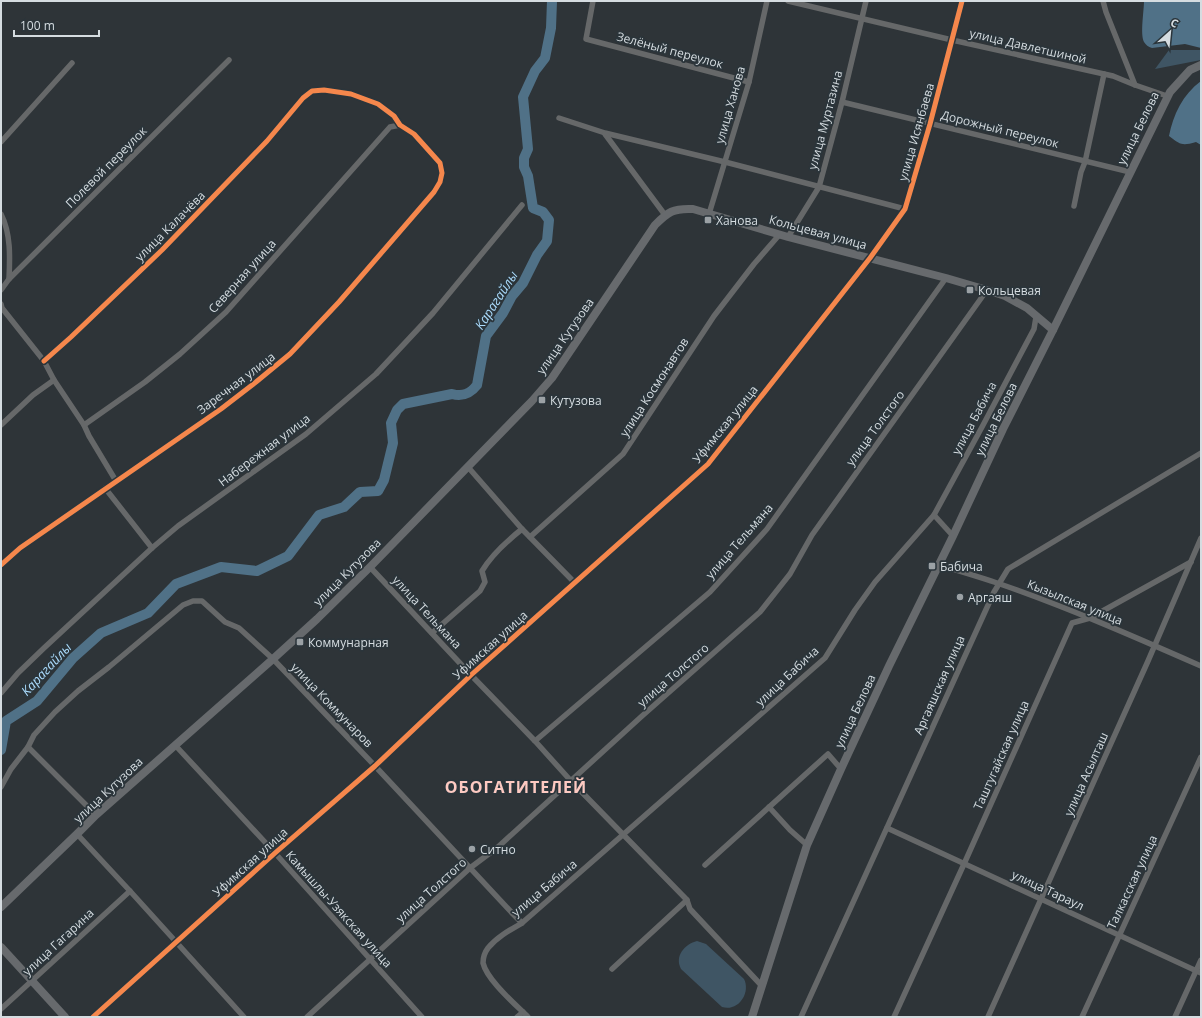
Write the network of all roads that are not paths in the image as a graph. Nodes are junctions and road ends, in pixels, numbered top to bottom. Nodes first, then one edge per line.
1 (593, 1) edge
2 (767, 1) edge
3 (788, 1) edge
4 (866, 1) edge
5 (962, 1) edge
6 (1103, 1) edge
7 (862, 18) junction
8 (952, 40) junction
9 (229, 60) dead end
10 (72, 63) dead end
11 (1201, 65) edge
12 (1104, 74) junction
13 (749, 82) junction
14 (1135, 85) junction
15 (1167, 96) junction
16 (842, 102) junction
17 (559, 118) dead end
18 (930, 124) junction
19 (400, 126) junction
20 (605, 133) junction
21 (1, 142) edge
22 (725, 162) junction
23 (1085, 162) junction
24 (1130, 172) junction
25 (819, 187) junction
26 (522, 205) dead end
27 (1074, 206) dead end
28 (905, 209) junction
29 (1, 214) edge
30 (710, 214) junction
31 (665, 215) junction
32 (784, 235) junction
33 (870, 258) junction
34 (946, 278) junction
35 (9, 279) junction
36 (1, 290) edge
37 (987, 290) junction
38 (1, 304) edge
39 (1036, 317) junction
40 (1054, 330) junction
41 (44, 361) junction
42 (54, 380) junction
43 (1, 425) edge
44 (84, 425) junction
45 (1201, 453) edge
46 (468, 467) junction
47 (116, 481) junction
48 (105, 488) junction
49 (934, 515) junction
50 (522, 529) junction
51 (953, 536) junction
52 (530, 537) junction
53 (1201, 538) edge
54 (152, 548) junction
55 (1191, 562) junction
56 (1, 565) edge
57 (939, 565) junction
58 (370, 567) junction
59 (574, 582) junction
60 (999, 583) junction
61 (1090, 618) junction
62 (432, 633) junction
63 (1155, 646) junction
64 (273, 659) junction
65 (1201, 666) edge
66 (471, 675) junction
67 (1, 693) edge
68 (535, 741) junction
69 (175, 745) junction
70 (28, 747) junction
71 (1201, 757) edge
72 (375, 766) junction
73 (841, 769) junction
74 (571, 780) junction
75 (1, 787) edge
76 (769, 807) junction
77 (96, 815) junction
78 (887, 828) junction
79 (78, 834) junction
80 (624, 834) junction
81 (807, 845) junction
82 (275, 853) junction
83 (964, 864) junction
84 (705, 865) dead end
85 (470, 868) junction
86 (130, 891) junction
87 (1041, 899) junction
88 (687, 900) junction
89 (1, 907) edge
90 (522, 923) junction
91 (1120, 935) junction
92 (176, 942) junction
93 (1, 947) edge
94 (371, 959) junction
95 (1201, 960) edge
96 (612, 969) dead end
97 (1199, 971) edge
98 (32, 981) junction
99 (761, 985) junction
100 (1, 1009) edge
101 (523, 1012) junction
102 (64, 1017) edge
103 (93, 1017) edge
104 (244, 1017) edge
105 (307, 1017) edge
106 (422, 1017) edge
107 (517, 1017) edge
108 (528, 1017) edge
109 (752, 1017) edge
110 (801, 1017) edge
111 (894, 1017) edge
112 (988, 1017) edge
113 (1082, 1017) edge
114 (1175, 1017) edge

1 - 13 street, Зелёный переулок
2 - 13 street, улица Ханова
3 - 7 street, улица Давлетшиной
4 - 7 street, улица Муртазина
5 - 8 street, улица Исянбаева
6 - 14 street
7 - 8 street, улица Давлетшиной
7 - 16 street, улица Муртазина
8 - 12 street, улица Давлетшиной
8 - 18 street, улица Исянбаева
9 - 35 street, Полевой переулок
10 - 21 street
11 - 15 main road, улица Белова
12 - 14 street, улица Давлетшиной
12 - 23 street
13 - 22 street, улица Ханова
14 - 15 street, улица Давлетшиной
15 - 24 main road, улица Белова
16 - 18 street, Дорожный переулок
16 - 25 street, улица Муртазина
17 - 20 street
18 - 23 street, Дорожный переулок
18 - 28 street, улица Исянбаева
19 - 41 street, улица Калачёва
19 - 44 street, Северная улица
19 - 47 street, Заречная улица
20 - 22 street
20 - 31 street
22 - 25 street
22 - 30 street, улица Ханова
23 - 24 street, Дорожный переулок
23 - 27 street
24 - 40 main road, улица Белова
25 - 28 street
25 - 32 street, улица Муртазина
26 - 54 street, Набережная улица
28 - 33 street, улица Исянбаева
29 - 35 street
30 - 31 main road, Кольцевая улица
30 - 32 main road, Кольцевая улица
31 - 46 main road, улица Кутузова
32 - 33 main road, Кольцевая улица
32 - 52 street, улица Космонавтов
33 - 34 main road, Кольцевая улица
33 - 59 street, Уфимская улица
34 - 37 main road, Кольцевая улица
34 - 68 street, улица Тельмана
35 - 36 street, Полевой переулок
37 - 39 main road, Кольцевая улица
37 - 74 street, улица Толстого
38 - 41 street
39 - 40 main road, Кольцевая улица
39 - 49 street, улица Бабича
40 - 51 main road, улица Белова
41 - 42 street
42 - 43 street
42 - 44 street
44 - 47 street
45 - 60 street, Аргаяшская улица
46 - 50 street
46 - 58 main road, улица Кутузова
47 - 48 street, Заречная улица
48 - 54 street
48 - 56 street, Заречная улица
49 - 51 street
49 - 80 street, улица Бабича
50 - 52 street
50 - 62 street
51 - 57 main road, улица Белова
52 - 59 street
53 - 55 street, улица Асылташ
54 - 67 street, Набережная улица
55 - 61 street, Таштугайская улица
55 - 63 street, улица Асылташ
57 - 60 street, Кызылская улица
57 - 73 main road, улица Белова
58 - 62 street, улица Тельмана
58 - 64 main road, улица Кутузова
59 - 66 street, Уфимская улица
60 - 61 street, Кызылская улица
60 - 78 street, Аргаяшская улица
61 - 63 street, Кызылская улица
61 - 83 street, Таштугайская улица
62 - 66 street, улица Тельмана
63 - 65 street, Кызылская улица
63 - 87 street, улица Асылташ
64 - 69 main road, улица Кутузова
64 - 70 street, улица Коммунаров
64 - 72 street, улица Коммунаров
66 - 68 street, улица Тельмана
66 - 72 street, Уфимская улица
68 - 74 street, улица Тельмана
69 - 77 main road, улица Кутузова
69 - 82 street, Камышлы-Узякская улица
70 - 75 street
70 - 77 street
71 - 91 street, Талкасская улица
72 - 82 street, Уфимская улица
72 - 85 street, улица Коммунаров
73 - 76 street, улица Белова
73 - 81 main road, улица Белова
74 - 80 street, улица Тельмана
74 - 85 street, улица Толстого
76 - 81 street
76 - 84 street, улица Белова
77 - 79 main road, улица Кутузова
78 - 83 street, улица Тараул
78 - 110 street, Аргаяшская улица
79 - 86 street
79 - 89 main road, улица Кутузова
80 - 88 street
80 - 90 street, улица Бабича
81 - 99 main road, улица Белова
82 - 92 street, Уфимская улица
82 - 94 street, Камышлы-Узякская улица
83 - 87 street, улица Тараул
83 - 111 street, Таштугайская улица
85 - 90 street, улица Коммунаров
85 - 94 street, улица Толстого
86 - 92 street
86 - 98 street, улица Гагарина
87 - 91 street, улица Тараул
87 - 112 street, улица Асылташ
88 - 96 street
88 - 99 street
90 - 101 street, улица Бабича
91 - 97 street, улица Тараул
91 - 113 street, Талкасская улица
92 - 103 street, Уфимская улица
92 - 104 street
93 - 98 main road
94 - 105 street, улица Толстого
94 - 106 street, Камышлы-Узякская улица
95 - 97 street
97 - 114 street
98 - 100 street, улица Гагарина
98 - 102 main road
99 - 109 main road, улица Белова
101 - 107 street
101 - 108 street

